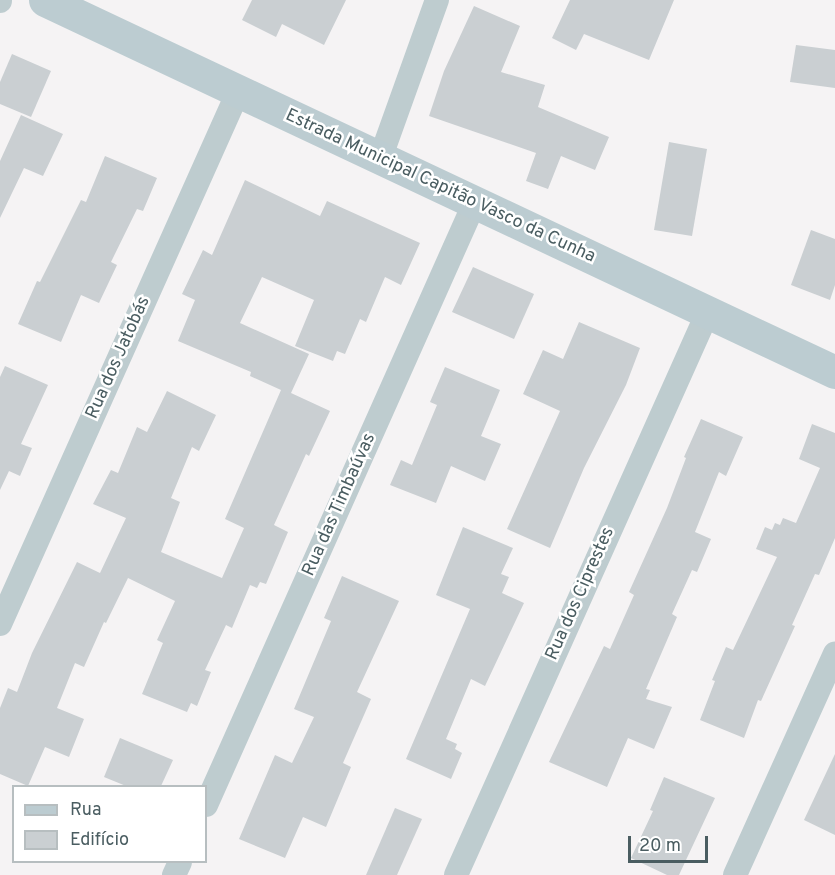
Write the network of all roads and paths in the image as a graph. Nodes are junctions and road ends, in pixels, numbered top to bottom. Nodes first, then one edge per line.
1 (45, 0) edge
2 (437, 0) edge
3 (238, 92) junction
4 (380, 159) junction
5 (474, 204) junction
6 (707, 314) junction
7 (835, 372) edge
8 (0, 624) edge
9 (835, 654) edge
10 (207, 803) edge
11 (456, 875) edge
12 (735, 875) edge

1 - 3 main road, Estrada Municipal Capitão Vasco da Cunha
2 - 4 street
3 - 4 main road, Estrada Municipal Capitão Vasco da Cunha
3 - 8 street, Rua dos Jatobás
4 - 5 main road, Estrada Municipal Capitão Vasco da Cunha
5 - 6 main road, Estrada Municipal Capitão Vasco da Cunha
5 - 10 street, Rua das Timbaúvas
6 - 7 main road, Estrada Municipal Capitão Vasco da Cunha
6 - 11 street, Rua dos Ciprestes
9 - 12 street

